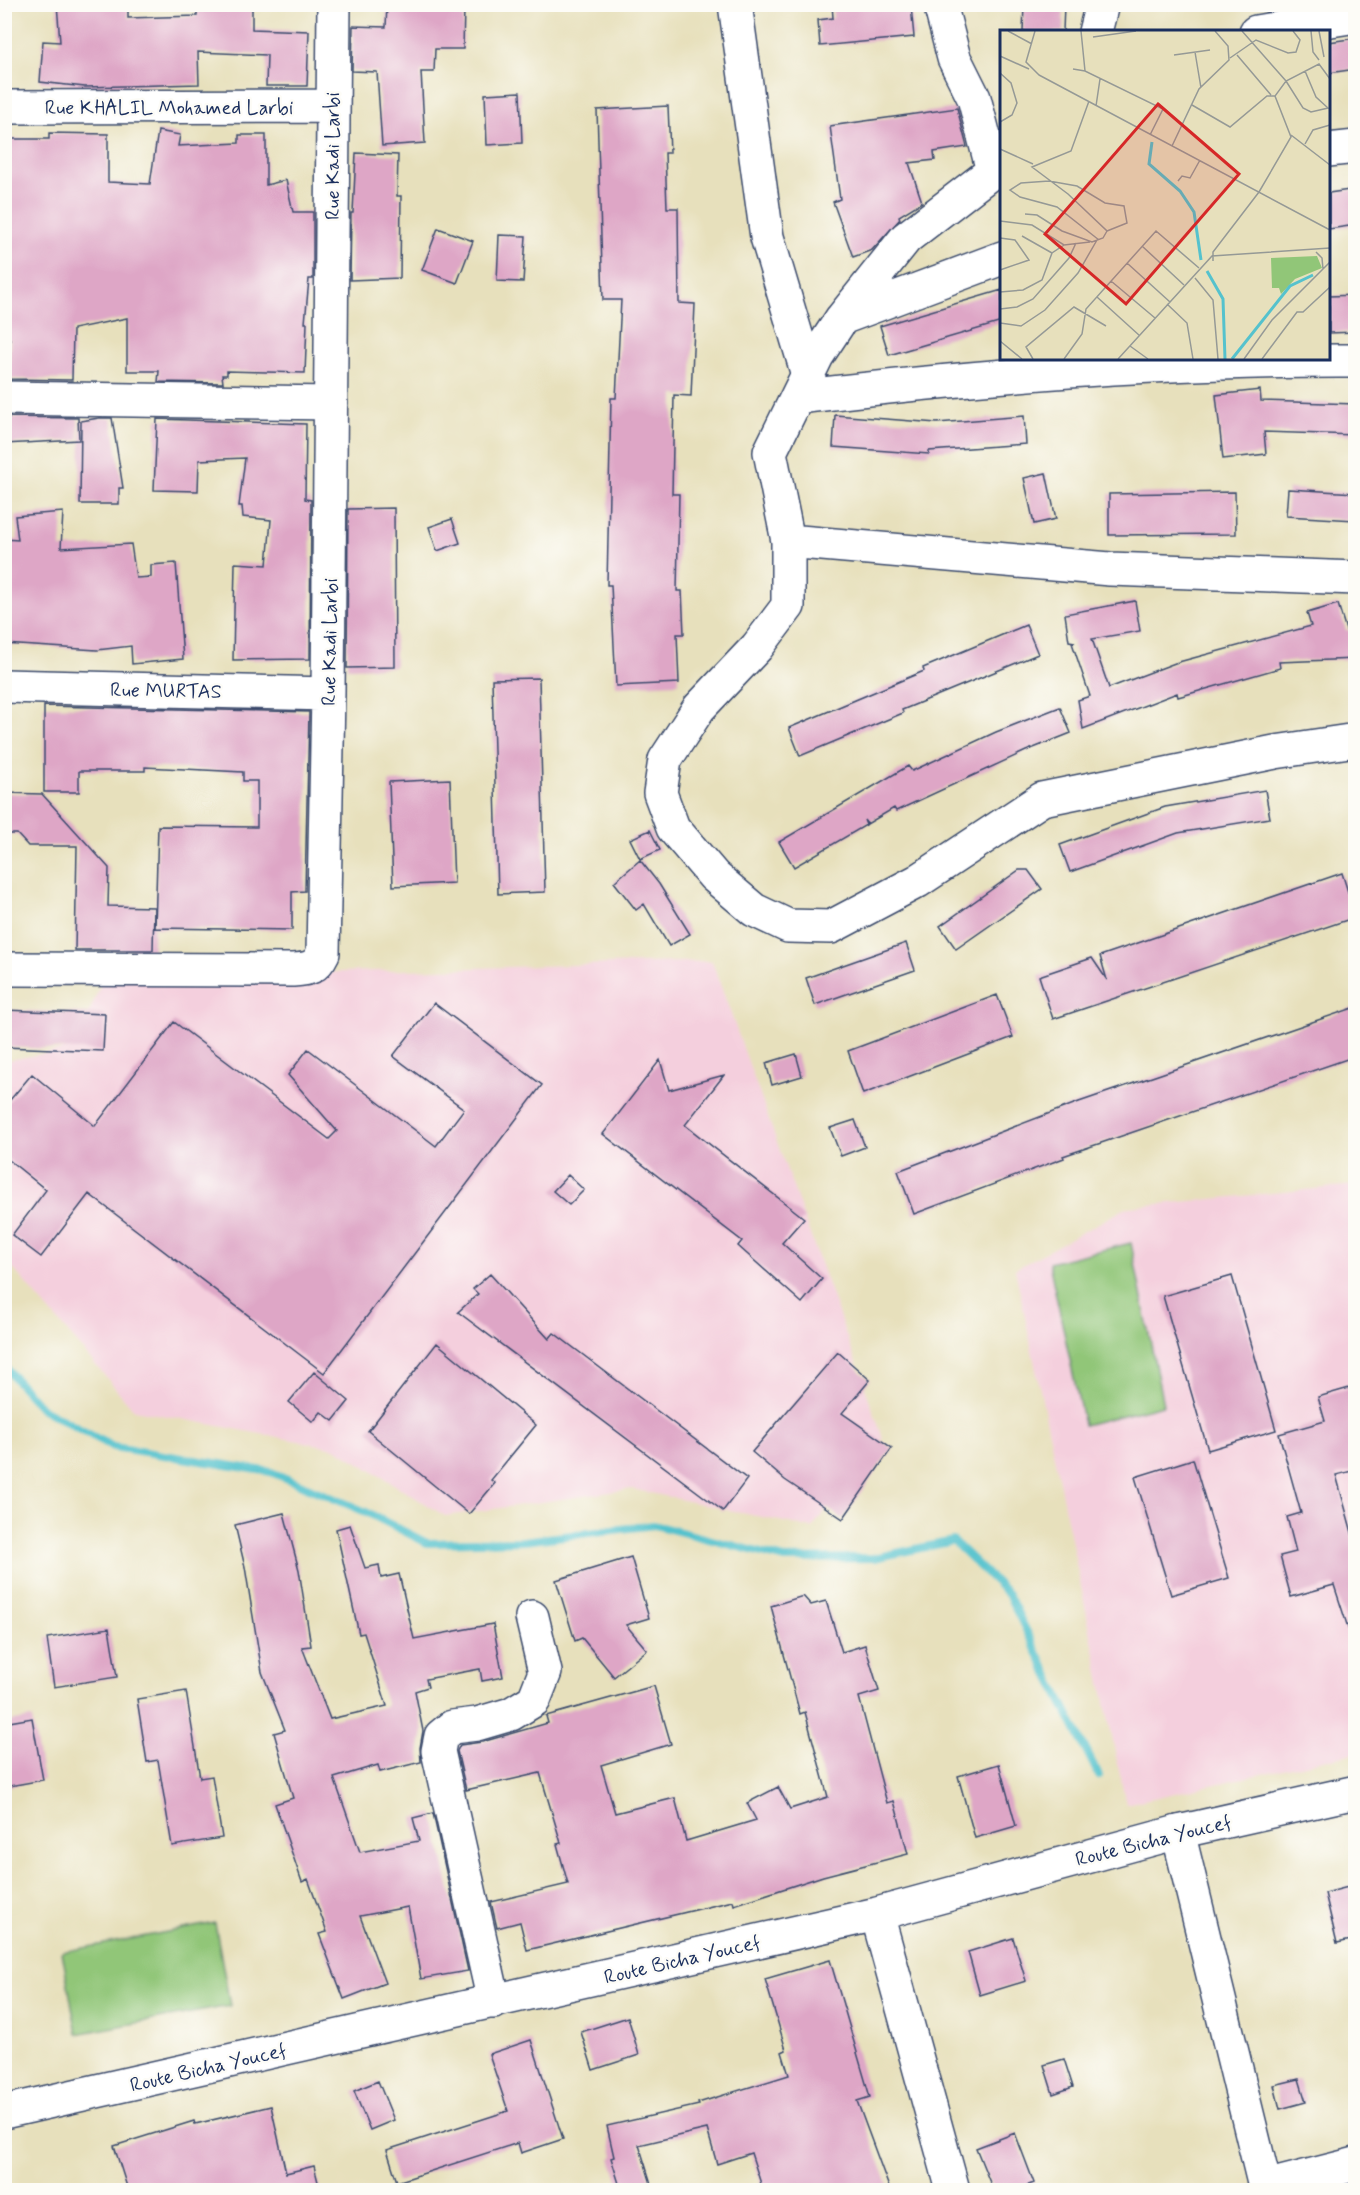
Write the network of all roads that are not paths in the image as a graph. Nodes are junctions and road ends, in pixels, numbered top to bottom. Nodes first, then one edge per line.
1 (334, 4) edge
2 (735, 4) edge
3 (940, 4) edge
4 (1102, 4) edge
5 (1356, 16) edge
6 (1096, 30) edge
7 (1268, 30) edge
8 (333, 106) junction
9 (4, 108) edge
10 (1356, 147) edge
11 (1330, 150) edge
12 (997, 168) edge
13 (1000, 259) edge
14 (842, 318) junction
15 (1356, 361) edge
16 (802, 386) junction
17 (4, 398) edge
18 (331, 403) junction
19 (788, 542) junction
20 (1356, 578) edge
21 (4, 686) edge
22 (328, 694) junction
23 (1356, 740) edge
24 (4, 969) edge
25 (532, 1617) dead end
26 (1356, 1792) edge
27 (1178, 1832) junction
28 (877, 1914) junction
29 (494, 2002) junction
30 (4, 2112) edge
31 (1356, 2164) edge
32 (953, 2190) edge

1 - 8 street, Rue Kadi Larbi
2 - 16 street
3 - 12 street
4 - 6 street
5 - 7 street
8 - 9 street, Rue KHALIL Mohamed Larbi
8 - 18 street, Rue Kadi Larbi
10 - 11 street
12 - 14 street
13 - 14 street
14 - 16 street
15 - 16 street
16 - 19 street
17 - 18 street
18 - 22 street, Rue Kadi Larbi
19 - 20 street
19 - 23 street
21 - 22 street, Rue MURTAS
22 - 24 street, Rue Kadi Larbi
25 - 29 street
26 - 27 street, Route Bicha Youcef
27 - 28 street, Route Bicha Youcef
27 - 31 street
28 - 29 street, Route Bicha Youcef
28 - 32 street
29 - 30 street, Route Bicha Youcef

